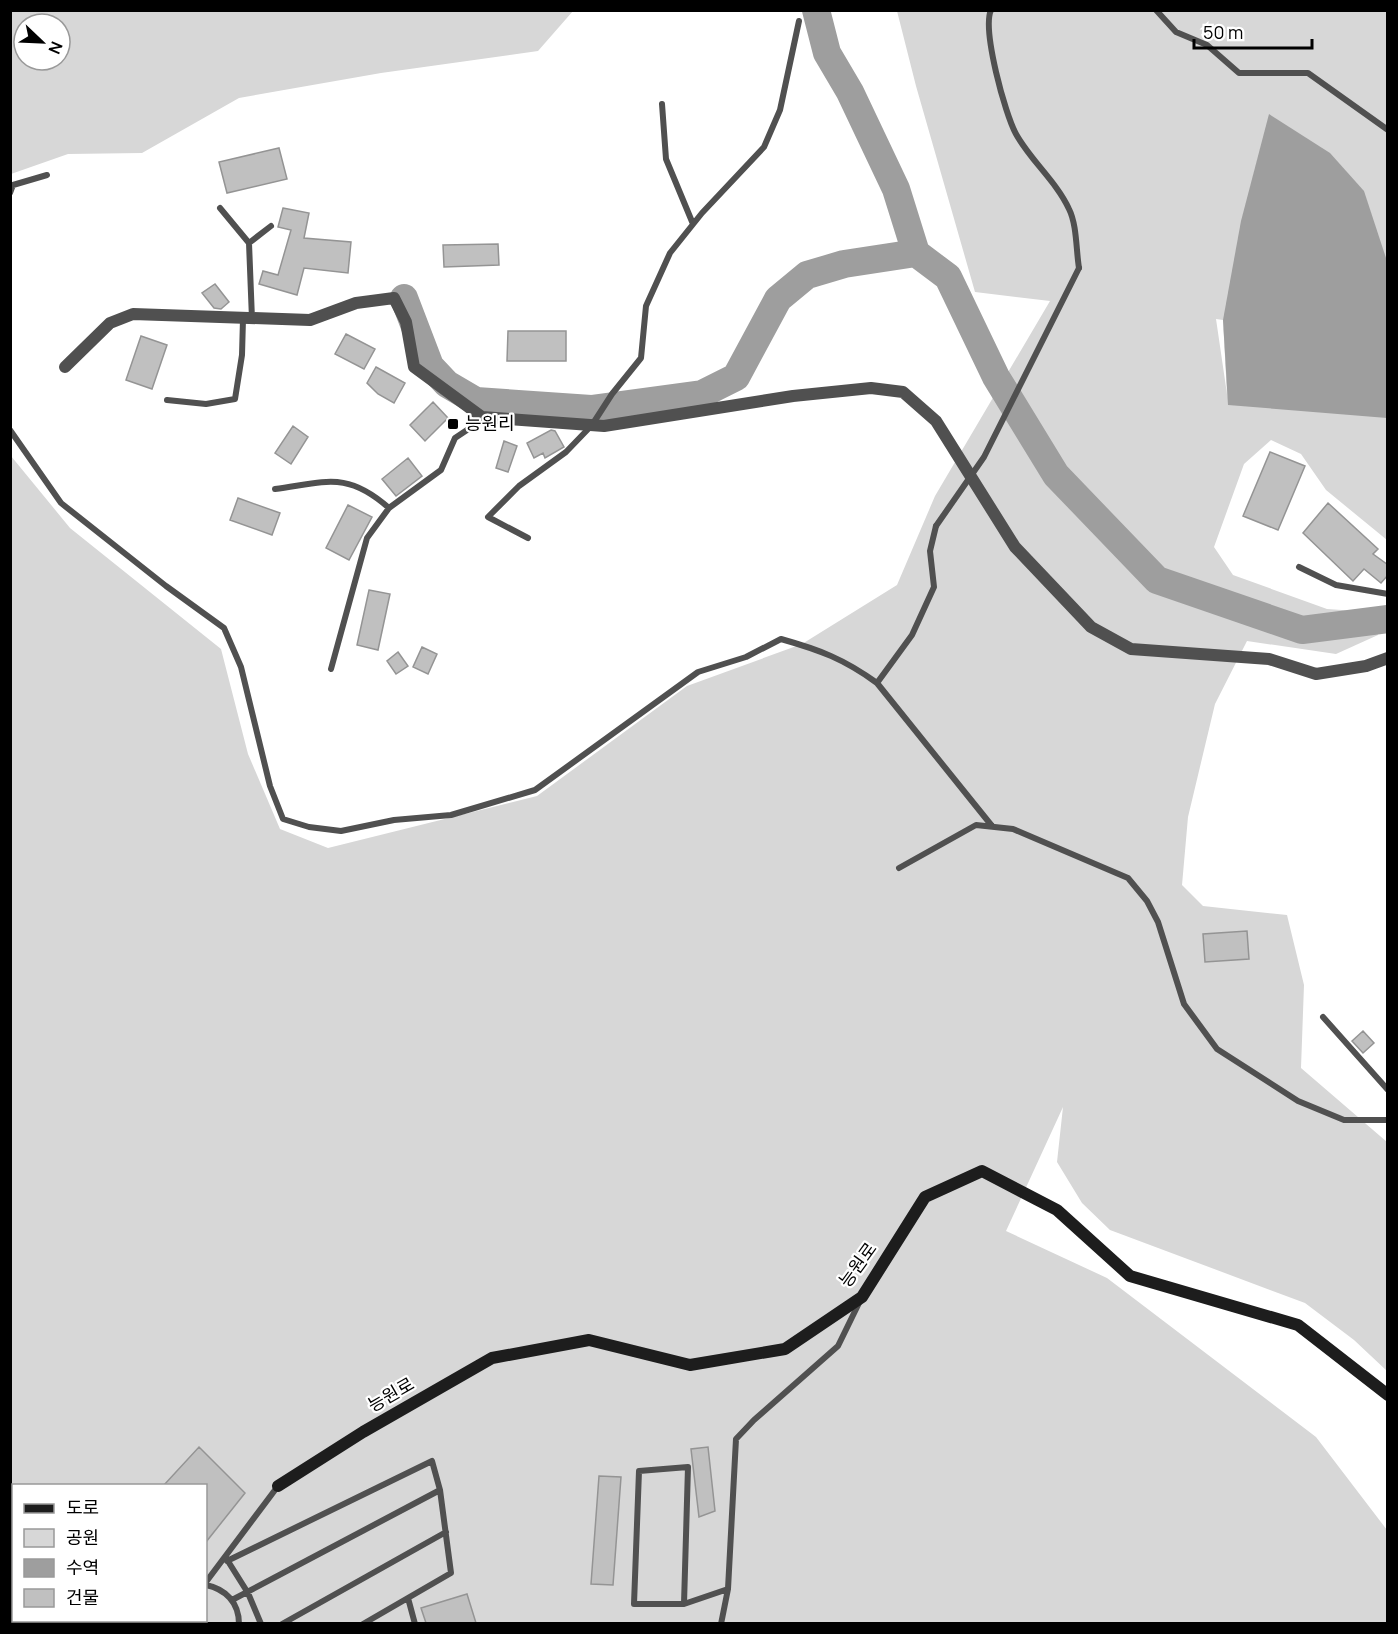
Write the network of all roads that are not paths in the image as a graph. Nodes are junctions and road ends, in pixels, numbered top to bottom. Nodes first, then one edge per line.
1 (991, 10) edge
2 (1156, 10) edge
3 (799, 21) dead end
4 (663, 104) dead end
5 (1388, 130) edge
6 (47, 175) dead end
7 (10, 193) edge
8 (220, 208) dead end
9 (693, 224) junction
10 (271, 226) dead end
11 (249, 243) junction
12 (247, 319) junction
13 (65, 367) dead end
14 (167, 400) dead end
15 (485, 418) junction
16 (592, 425) junction
17 (10, 430) edge
18 (275, 489) dead end
19 (389, 508) junction
20 (528, 538) dead end
21 (1299, 567) dead end
22 (1388, 594) edge
23 (1388, 658) edge
24 (331, 669) dead end
25 (877, 683) junction
26 (992, 827) junction
27 (899, 868) dead end
28 (1323, 1017) dead end
29 (1388, 1090) edge
30 (1388, 1120) edge
31 (862, 1297) junction
32 (1388, 1395) edge
33 (278, 1486) joint
34 (440, 1490) junction
35 (446, 1532) junction
36 (226, 1559) junction
37 (207, 1583) edge
38 (207, 1584) edge
39 (728, 1589) junction
40 (248, 1593) junction
41 (408, 1598) junction
42 (232, 1600) junction
43 (684, 1604) junction
44 (239, 1623) edge
45 (261, 1623) edge
46 (282, 1623) edge
47 (363, 1623) edge
48 (415, 1623) edge
49 (721, 1623) edge

1 - 25 lane, bridge
2 - 5 lane
3 - 9 lane
4 - 9 lane
6 - 7 lane
8 - 11 lane
9 - 16 lane
10 - 11 lane
11 - 12 lane
12 - 13 street
12 - 14 lane
12 - 15 street
15 - 16 street
15 - 19 lane
16 - 20 lane
16 - 23 street
17 - 25 lane
18 - 19 lane
19 - 24 lane
21 - 22 lane
25 - 26 lane
26 - 27 lane
26 - 30 lane
28 - 29 lane
31 - 32 street, 능원로
31 - 33 street, 능원로
31 - 39 lane
33 - 36 lane
34 - 35 lane
34 - 36 lane
34 - 40 lane
35 - 41 lane
35 - 46 lane
36 - 37 lane
36 - 40 lane
38 - 42 lane
39 - 43 lane
39 - 49 lane
40 - 42 lane
40 - 45 lane
41 - 47 lane
41 - 48 lane
42 - 44 lane
43 - 43 lane

